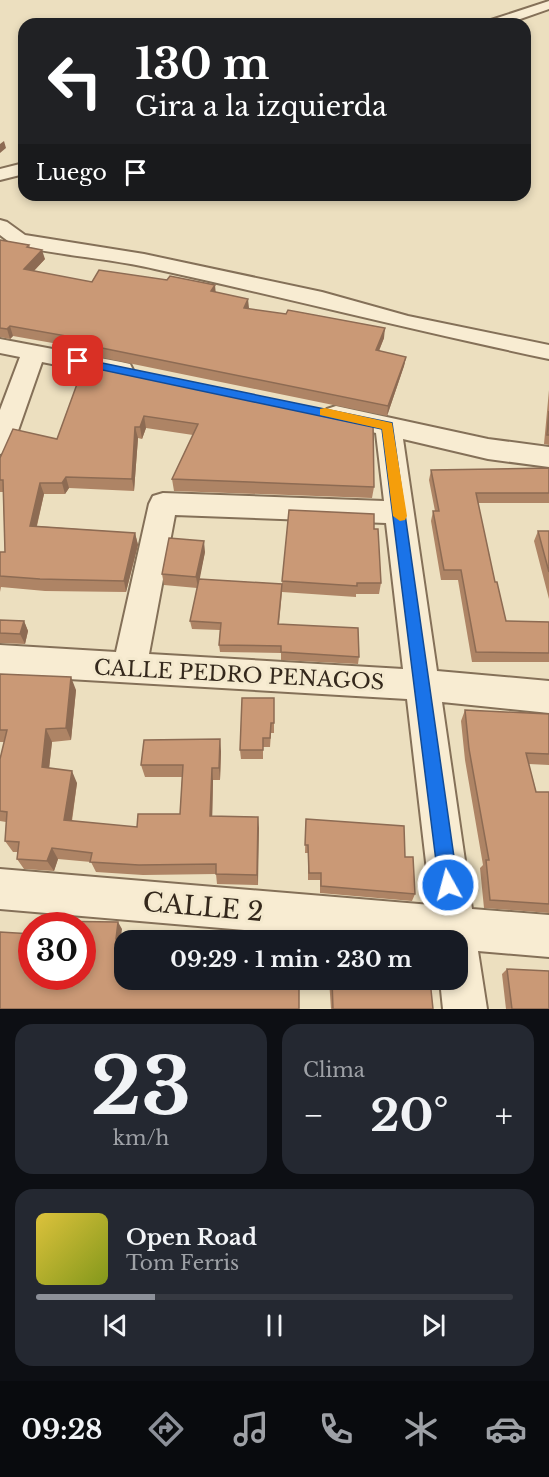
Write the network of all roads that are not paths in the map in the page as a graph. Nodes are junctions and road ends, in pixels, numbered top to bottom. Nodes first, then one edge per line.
1 (549, 5) edge
2 (526, 14) junction
3 (549, 16) edge
4 (513, 18) edge
5 (18, 170) edge
6 (0, 175) edge
7 (0, 226) edge
8 (0, 346) edge
9 (34, 352) junction
10 (549, 352) edge
11 (148, 376) edge
12 (308, 409) edge
13 (388, 426) junction
14 (0, 445) edge
15 (549, 457) edge
16 (400, 513) junction
17 (0, 660) edge
18 (129, 669) junction
19 (422, 685) junction
20 (549, 697) edge
21 (0, 889) edge
22 (360, 930) edge
23 (455, 930) edge
24 (549, 936) edge
25 (468, 940) edge
26 (462, 990) edge
27 (465, 1009) edge

1 - 2 street
2 - 3 street
2 - 4 street
5 - 6 street
7 - 10 street
8 - 9 street
9 - 11 street
9 - 14 street
12 - 13 street
13 - 15 street
13 - 16 street
16 - 18 street
16 - 19 street
17 - 18 street, CALLE PEDRO PENAGOS
18 - 19 street, CALLE PEDRO PENAGOS
19 - 20 street, CALLE PEDRO PENAGOS
19 - 23 street
21 - 22 street, CALLE 2
24 - 25 street, CALLE 2
26 - 27 street

